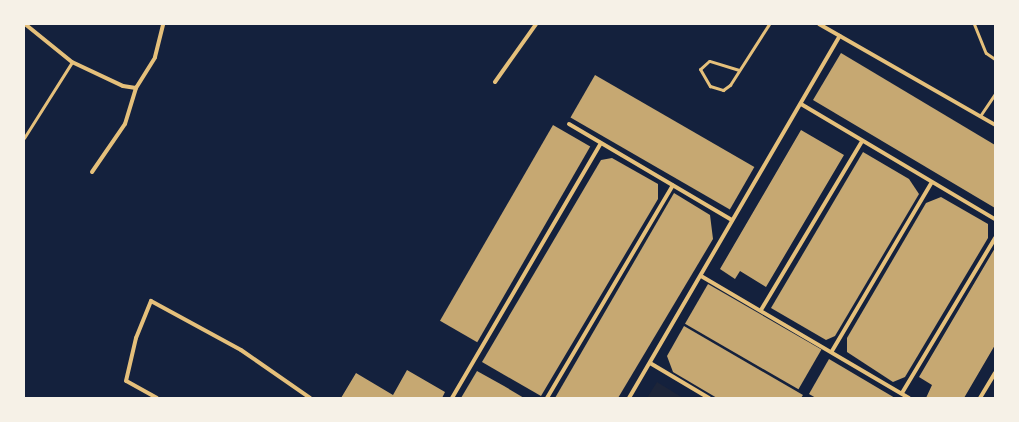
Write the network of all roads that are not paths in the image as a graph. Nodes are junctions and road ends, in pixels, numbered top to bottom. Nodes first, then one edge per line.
1 (25, 24) edge
2 (163, 24) edge
3 (536, 24) edge
4 (769, 24) edge
5 (819, 24) edge
6 (974, 24) edge
7 (840, 36) junction
8 (995, 59) edge
9 (72, 62) junction
10 (739, 70) junction
11 (495, 82) dead end
12 (136, 88) junction
13 (995, 94) edge
14 (801, 104) junction
15 (980, 116) junction
16 (568, 124) dead end
17 (995, 124) edge
18 (24, 138) edge
19 (862, 141) junction
20 (601, 143) junction
21 (92, 172) dead end
22 (932, 182) junction
23 (673, 185) junction
24 (995, 219) edge
25 (732, 220) junction
26 (995, 238) edge
27 (701, 276) junction
28 (761, 310) junction
29 (832, 351) junction
30 (650, 364) junction
31 (995, 373) edge
32 (902, 393) junction
33 (157, 398) edge
34 (310, 398) edge
35 (452, 398) edge
36 (547, 398) edge
37 (629, 398) edge
38 (709, 398) edge
39 (909, 398) edge
40 (980, 398) edge

1 - 9 street
2 - 12 street
3 - 11 street
4 - 10 lane
5 - 7 street
6 - 8 lane
7 - 14 street
7 - 15 street
9 - 12 street
9 - 18 lane
10 - 10 lane
12 - 21 street
13 - 15 lane
14 - 19 street
14 - 25 street
15 - 17 street
16 - 20 street
19 - 22 street
19 - 28 street
20 - 23 street
20 - 35 street
22 - 24 street
22 - 29 street
23 - 25 street
23 - 36 street
25 - 27 street
26 - 32 street
27 - 28 street
27 - 30 street
28 - 29 street
29 - 32 street
30 - 37 street
30 - 38 street
31 - 40 street
32 - 39 street
33 - 34 street

